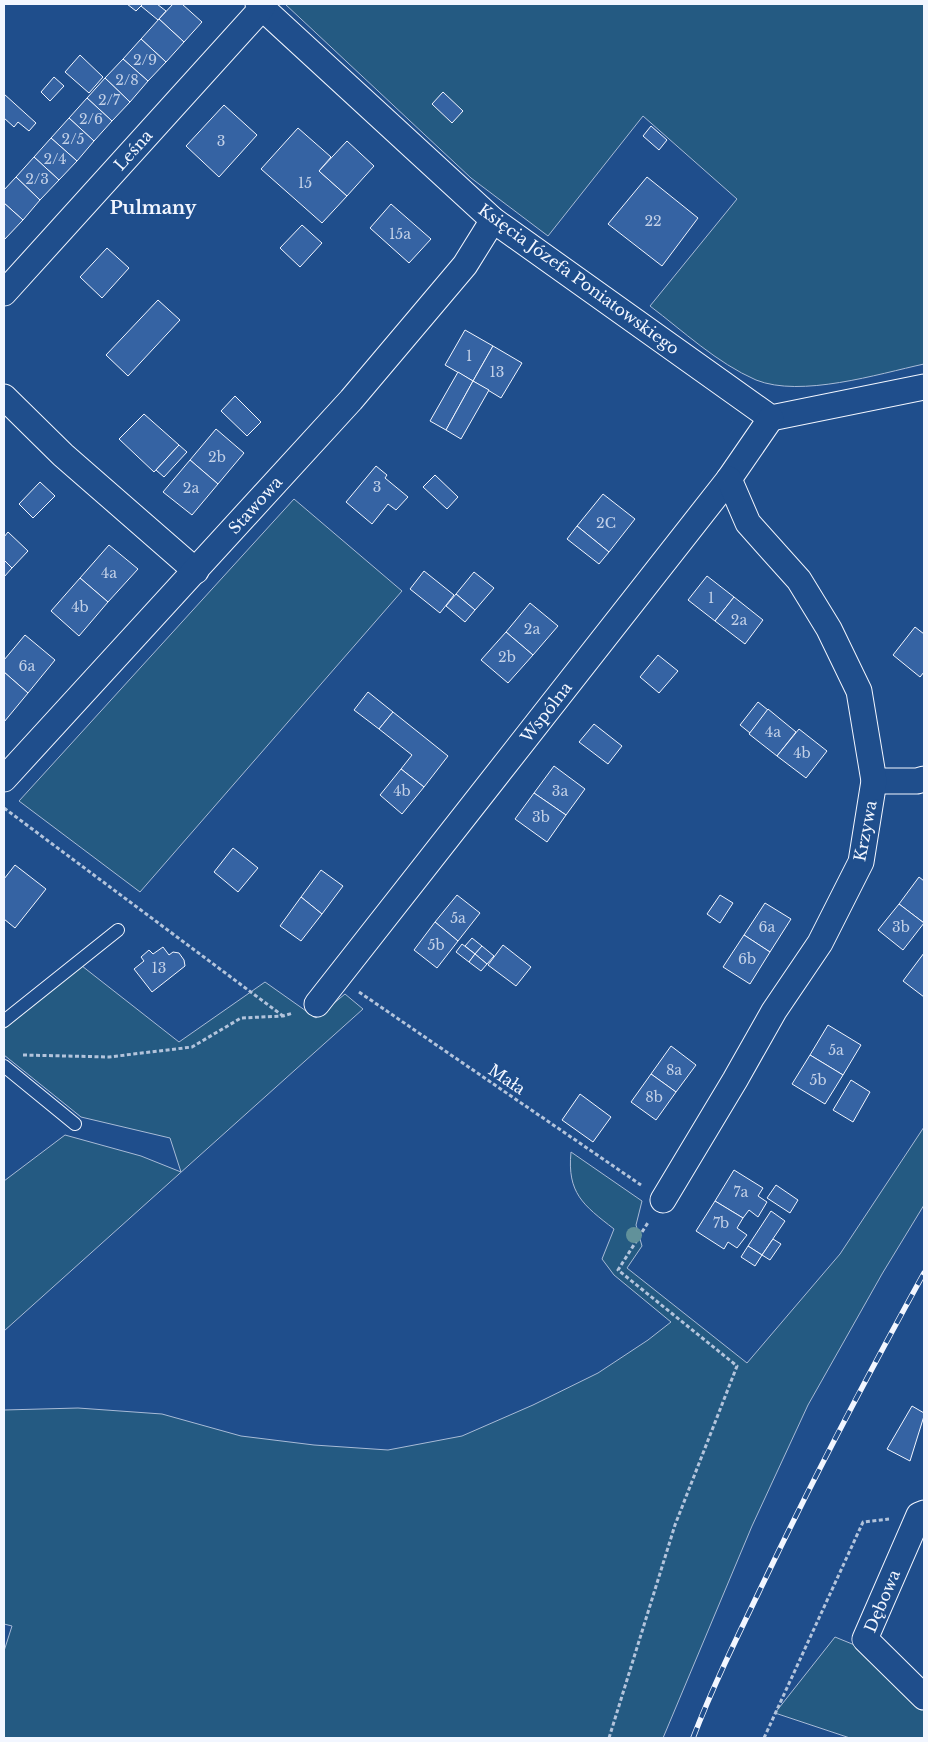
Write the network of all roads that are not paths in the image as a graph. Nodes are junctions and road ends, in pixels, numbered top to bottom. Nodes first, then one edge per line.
1 (260, 6) edge
2 (493, 220) junction
3 (4, 293) edge
4 (924, 388) edge
5 (4, 397) edge
6 (771, 418) junction
7 (729, 479) junction
8 (196, 571) junction
9 (4, 779) edge
10 (924, 779) edge
11 (874, 781) junction
12 (118, 930) dead end
13 (317, 1004) road end
14 (4, 1021) edge
15 (4, 1066) edge
16 (75, 1124) dead end
17 (663, 1200) road end
18 (922, 1514) edge
19 (924, 1697) edge

1 - 2 street, Księcia Józefa Poniatowskiego
1 - 3 street, Leśna
2 - 6 street, Księcia Józefa Poniatowskiego
2 - 8 street, Stawowa
4 - 6 street
5 - 8 street
6 - 7 street, Wspólna
7 - 11 street, Krzywa
7 - 13 street, Wspólna
8 - 9 street, Stawowa
10 - 11 street
11 - 17 street, Krzywa
12 - 14 lane
15 - 16 lane
18 - 19 street, Dębowa

